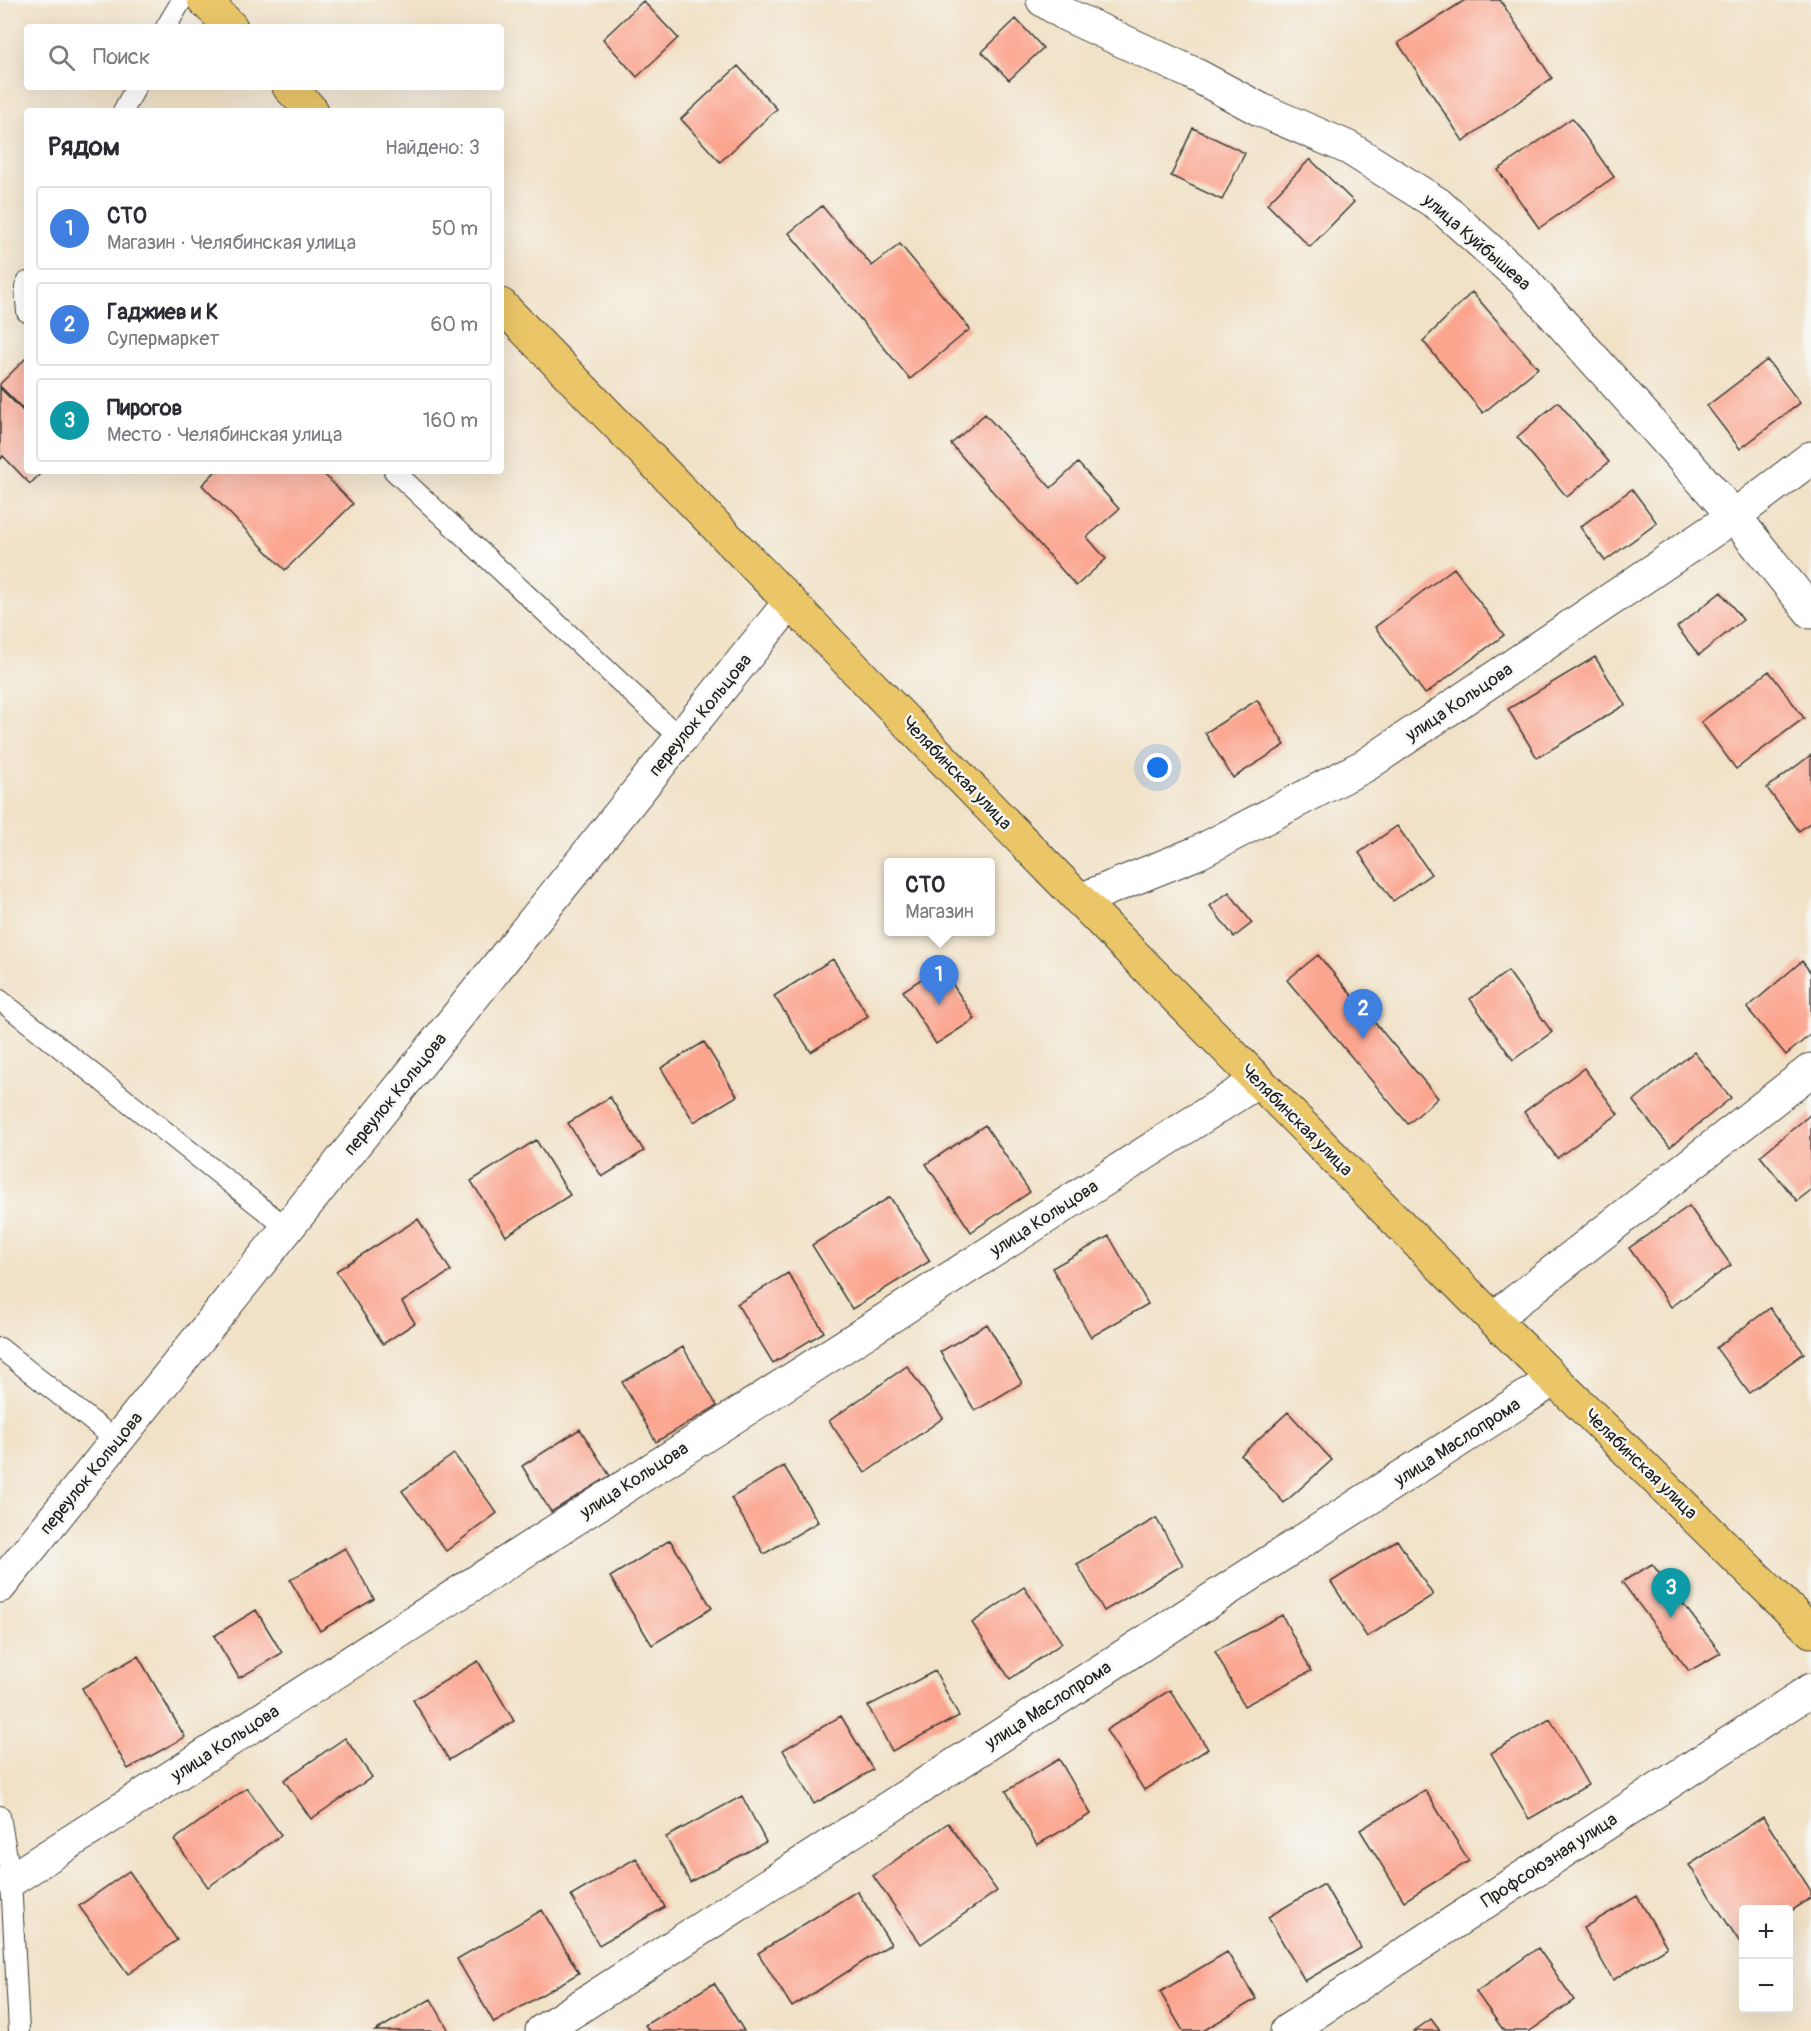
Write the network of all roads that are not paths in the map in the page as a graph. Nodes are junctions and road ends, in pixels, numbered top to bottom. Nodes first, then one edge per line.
1 (182, 0) edge
2 (204, 0) edge
3 (1043, 0) edge
4 (168, 24) edge
5 (228, 24) edge
6 (134, 90) edge
7 (292, 90) edge
8 (125, 108) edge
9 (309, 108) edge
10 (504, 308) edge
11 (1811, 458) edge
12 (397, 474) edge
13 (1734, 516) junction
14 (790, 602) junction
15 (1811, 612) edge
16 (681, 739) junction
17 (1080, 900) junction
18 (0, 1000) edge
19 (1811, 1070) edge
20 (1258, 1081) junction
21 (287, 1228) junction
22 (1493, 1319) junction
23 (0, 1348) edge
24 (1554, 1379) junction
25 (117, 1441) junction
26 (0, 1586) edge
27 (1811, 1631) edge
28 (1811, 1690) edge
29 (0, 1816) edge
30 (11, 1880) junction
31 (19, 2031) edge
32 (542, 2031) edge
33 (1287, 2031) edge

1 - 4 lane
2 - 5 main road
3 - 13 street, улица Куйбышева
6 - 8 lane
7 - 9 main road
10 - 14 main road, Челябинская улица
11 - 13 street, улица Кольцова
12 - 16 lane
13 - 15 street, улица Куйбышева
13 - 17 street, улица Кольцова
14 - 16 street, переулок Кольцова
14 - 17 main road, Челябинская улица
16 - 21 street, переулок Кольцова
17 - 20 main road, Челябинская улица
18 - 21 lane
19 - 22 street
20 - 22 main road, Челябинская улица
20 - 30 street, улица Кольцова
21 - 25 street, переулок Кольцова
22 - 24 main road, Челябинская улица
23 - 25 lane
24 - 27 main road, Челябинская улица
24 - 32 street, улица Маслопрома
25 - 26 street, переулок Кольцова
28 - 33 street, Профсоюзная улица
29 - 30 lane
30 - 31 lane

